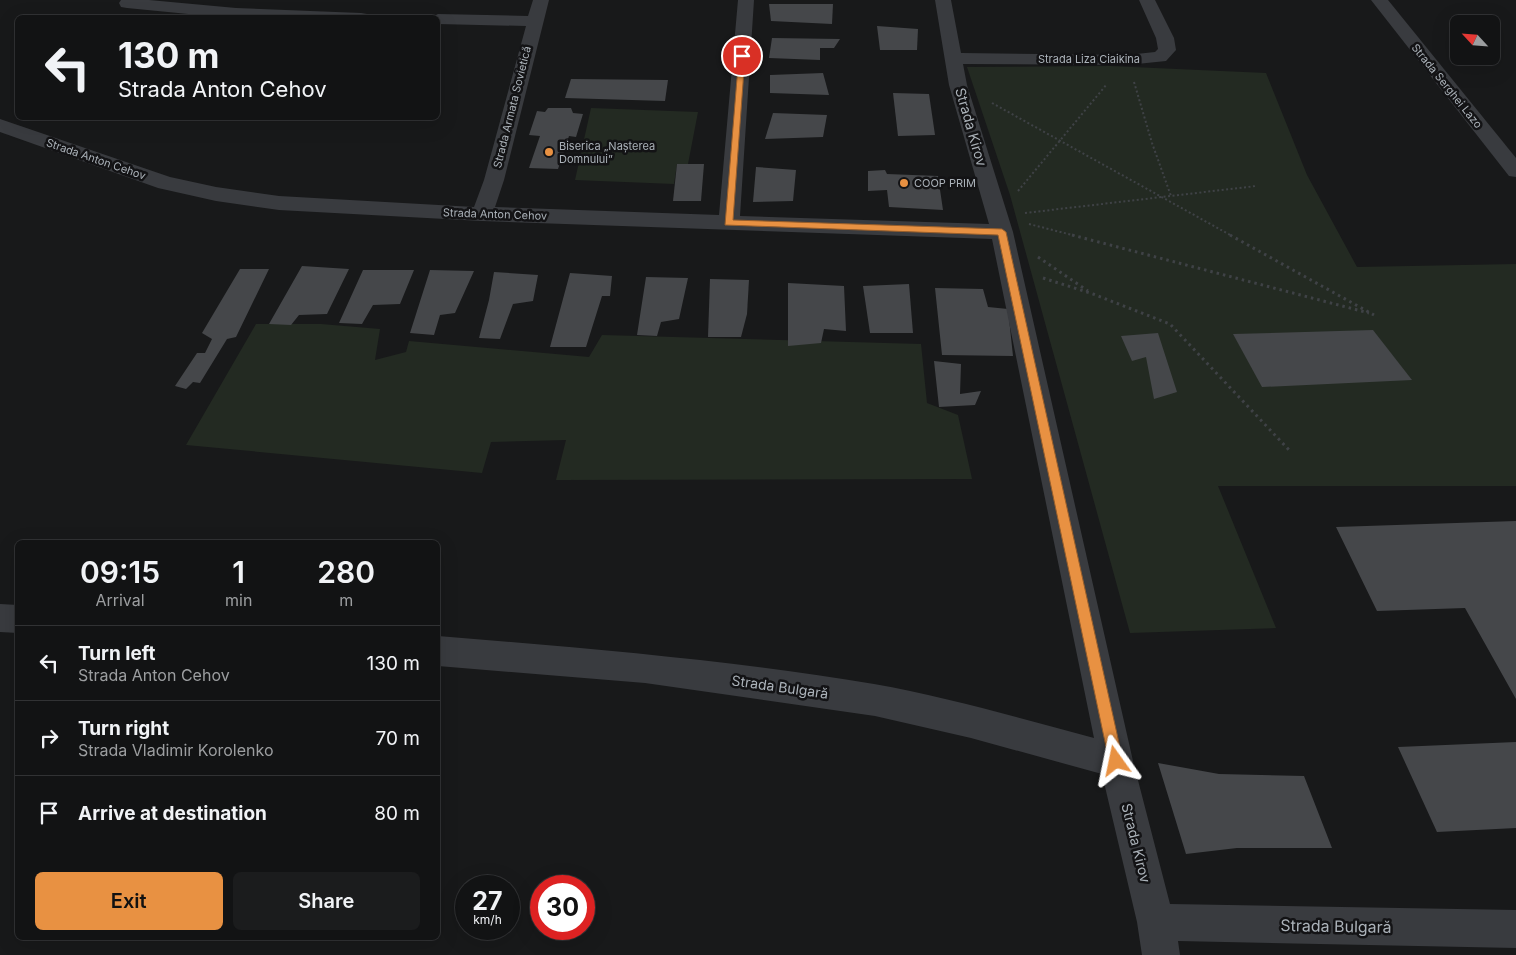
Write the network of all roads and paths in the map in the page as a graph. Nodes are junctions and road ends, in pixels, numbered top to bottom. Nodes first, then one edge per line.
1 (541, 0) edge
2 (746, 0) edge
3 (943, 0) edge
4 (1147, 0) edge
5 (1379, 0) edge
6 (127, 3) dead end
7 (286, 15) edge
8 (440, 19) edge
9 (534, 21) junction
10 (953, 58) junction
11 (1127, 60) junction
12 (958, 85) junction
13 (2, 129) edge
14 (1060, 141) junction
15 (1516, 171) edge
16 (1256, 186) dead end
17 (1171, 196) junction
18 (482, 214) junction
19 (728, 223) junction
20 (999, 224) junction
21 (1009, 266) junction
22 (1093, 294) junction
23 (1290, 451) dead end
24 (0, 618) edge
25 (15, 619) edge
26 (440, 651) edge
27 (1116, 761) junction
28 (1516, 929) edge
29 (1158, 939) edge

1 - 9 street, Strada Armata Sovietică
2 - 19 street
3 - 10 street, Strada Kirov
4 - 11 street, Strada Liza Ciaikina
5 - 15 street, Strada Serghei Lazo
6 - 7 street
8 - 9 street
9 - 18 street, Strada Armata Sovietică
10 - 11 street, Strada Liza Ciaikina
10 - 12 street, Strada Kirov
11 - 14 path
11 - 17 path
12 - 14 path
12 - 20 street, Strada Kirov
13 - 18 street, Strada Anton Cehov
14 - 20 path
14 - 20 path
16 - 17 path
17 - 20 path
18 - 19 street, Strada Anton Cehov
19 - 20 street, Strada Anton Cehov
20 - 21 street, Strada Kirov
20 - 22 path
21 - 22 path
21 - 27 street, Strada Kirov
22 - 23 path
24 - 25 street
26 - 27 street, Strada Bulgară
27 - 29 street, Strada Kirov
28 - 29 street, Strada Bulgară

